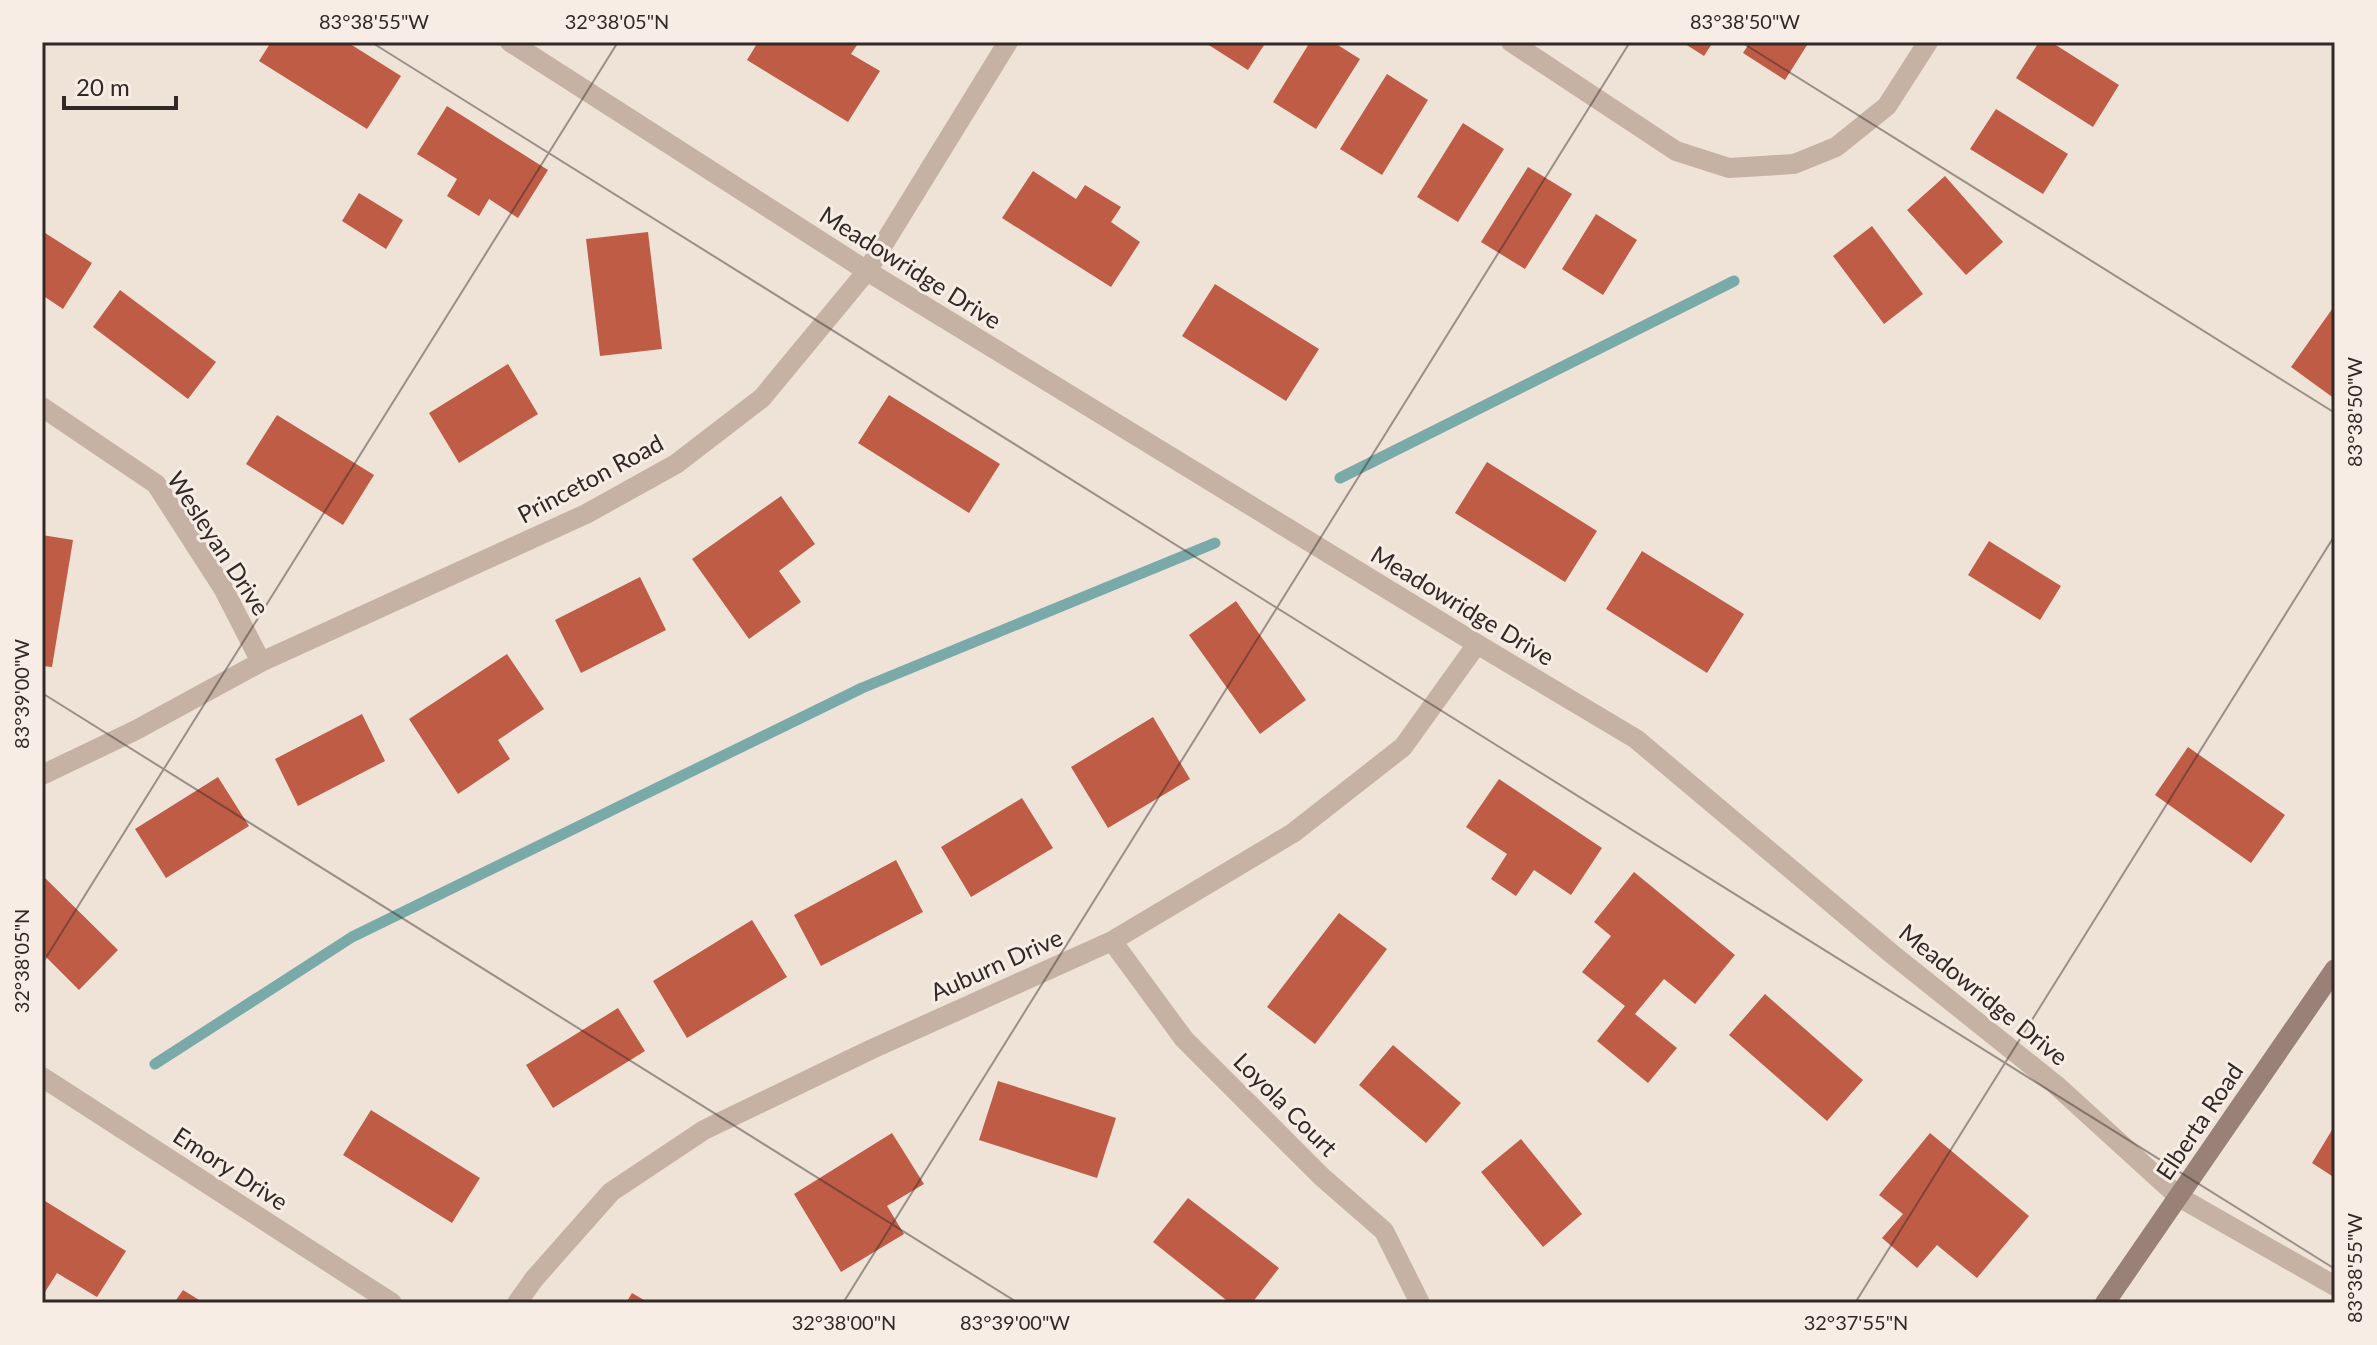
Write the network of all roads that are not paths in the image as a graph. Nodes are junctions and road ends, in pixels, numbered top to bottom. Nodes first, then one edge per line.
1 (510, 42) edge
2 (1008, 42) edge
3 (1511, 42) edge
4 (1928, 42) edge
5 (867, 271) junction
6 (42, 407) edge
7 (1477, 644) junction
8 (261, 662) junction
9 (42, 775) edge
10 (1112, 941) junction
11 (2335, 969) edge
12 (42, 1077) edge
13 (2179, 1197) junction
14 (2335, 1286) edge
15 (392, 1303) edge
16 (517, 1303) edge
17 (1420, 1303) edge
18 (2105, 1303) edge

1 - 5 street, Meadowridge Drive
2 - 5 street, Princeton Road
3 - 4 street
5 - 7 street, Meadowridge Drive
5 - 8 street, Princeton Road
6 - 8 street, Wesleyan Drive
7 - 10 street, Auburn Drive
7 - 13 street, Meadowridge Drive
8 - 9 street, Princeton Road
10 - 16 street, Auburn Drive
10 - 17 street, Loyola Court
11 - 13 street, Elberta Road
12 - 15 street, Emory Drive
13 - 14 street, Meadowridge Drive
13 - 18 street, Elberta Road

